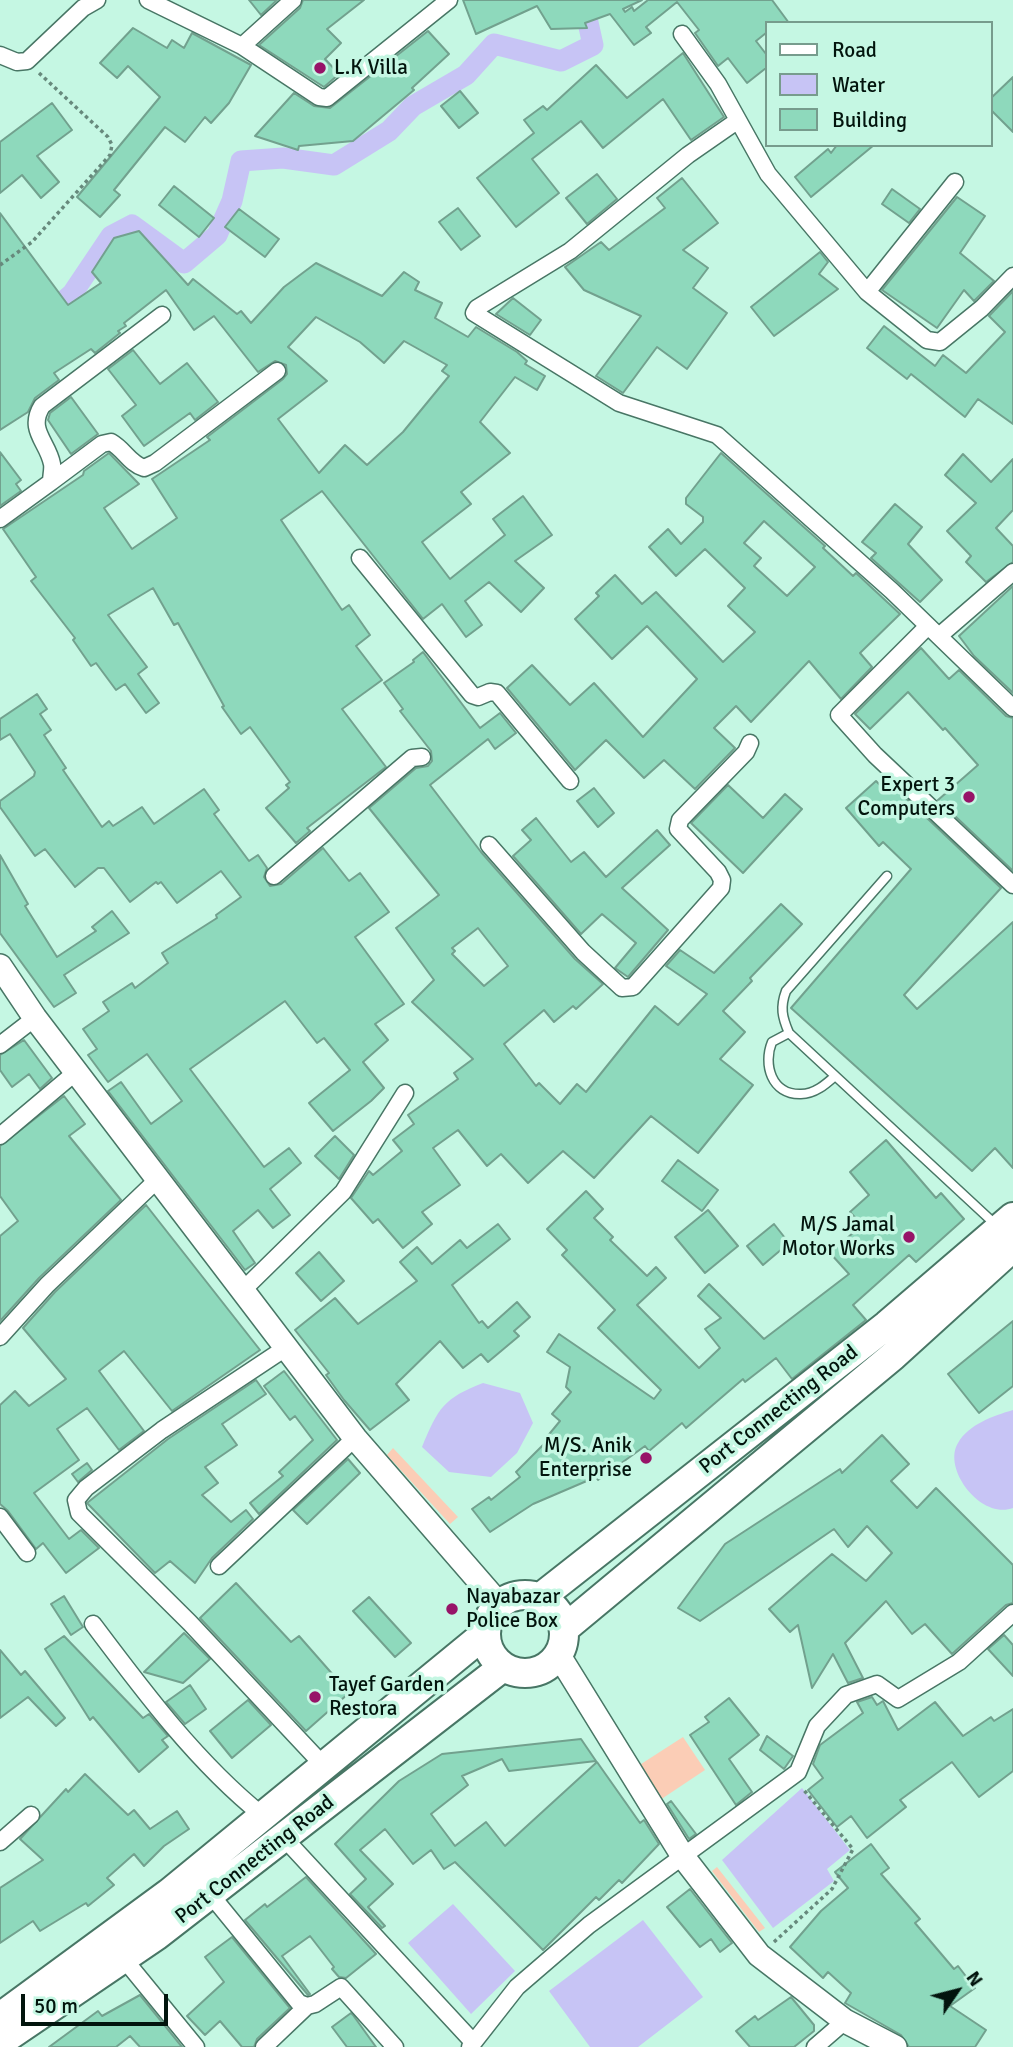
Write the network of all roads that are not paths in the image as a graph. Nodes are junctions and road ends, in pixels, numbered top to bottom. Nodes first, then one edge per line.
1 (97, 0) edge
2 (148, 0) edge
3 (293, 0) edge
4 (449, 0) edge
5 (682, 34) dead end
6 (242, 46) junction
7 (0, 55) edge
8 (737, 121) junction
9 (955, 182) dead end
10 (1013, 276) edge
11 (867, 292) junction
12 (162, 315) dead end
13 (277, 371) dead end
14 (51, 481) junction
15 (0, 519) edge
16 (360, 558) dead end
17 (1013, 572) edge
18 (933, 631) junction
19 (1013, 707) edge
20 (750, 743) dead end
21 (422, 757) dead end
22 (570, 781) dead end
23 (489, 845) dead end
24 (274, 876) dead end
25 (887, 876) dead end
26 (1013, 885) edge
27 (0, 966) edge
28 (35, 1018) junction
29 (789, 1033) junction
30 (0, 1045) edge
31 (76, 1072) junction
32 (835, 1076) junction
33 (405, 1093) dead end
34 (0, 1136) edge
35 (158, 1180) junction
36 (1009, 1231) edge
37 (242, 1291) junction
38 (0, 1337) edge
39 (284, 1349) junction
40 (355, 1438) junction
41 (0, 1517) edge
42 (27, 1553) dead end
43 (219, 1566) dead end
44 (541, 1597) junction
45 (500, 1605) junction
46 (1013, 1613) edge
47 (93, 1624) dead end
48 (486, 1633) junction
49 (561, 1641) junction
50 (503, 1667) junction
51 (323, 1765) junction
52 (31, 1815) dead end
53 (263, 1816) junction
54 (285, 1839) junction
55 (0, 1842) edge
56 (684, 1858) junction
57 (211, 1895) junction
58 (124, 1959) junction
59 (307, 2006) junction
60 (0, 2017) edge
61 (845, 2021) junction
62 (0, 2042) edge
63 (472, 2045) edge
64 (196, 2047) edge
65 (264, 2047) edge
66 (395, 2047) edge
67 (815, 2047) edge
68 (895, 2047) edge

1 - 7 street
2 - 6 street
3 - 6 street
4 - 6 street
5 - 8 street
8 - 11 street
8 - 18 street
9 - 11 street
10 - 11 street
12 - 14 street
13 - 14 street
14 - 15 street
16 - 22 street
17 - 18 street
18 - 19 street
18 - 26 street
20 - 23 street
21 - 24 street
25 - 29 lane
27 - 28 street
28 - 30 street
28 - 31 street
29 - 32 lane
29 - 32 lane
31 - 34 street
31 - 35 street
32 - 36 lane
33 - 37 street
35 - 37 street
35 - 38 street
36 - 44 highway, Port Connecting Road
36 - 49 highway, Port Connecting Road
37 - 39 street
39 - 40 street
39 - 51 street
40 - 43 street
40 - 45 street
41 - 42 street
44 - 45 highway
44 - 49 highway
45 - 48 highway
46 - 56 street
47 - 53 street
48 - 50 highway
48 - 51 highway, Port Connecting Road
49 - 50 highway
49 - 56 street
50 - 54 highway, Port Connecting Road
51 - 53 highway, Port Connecting Road
52 - 55 street
53 - 60 highway, Port Connecting Road
54 - 57 highway, Port Connecting Road
54 - 63 street
56 - 61 street
56 - 63 street
57 - 58 highway, Port Connecting Road
57 - 59 street
58 - 62 highway, Port Connecting Road
58 - 64 street
59 - 65 street
59 - 66 street
61 - 67 street
61 - 68 street

